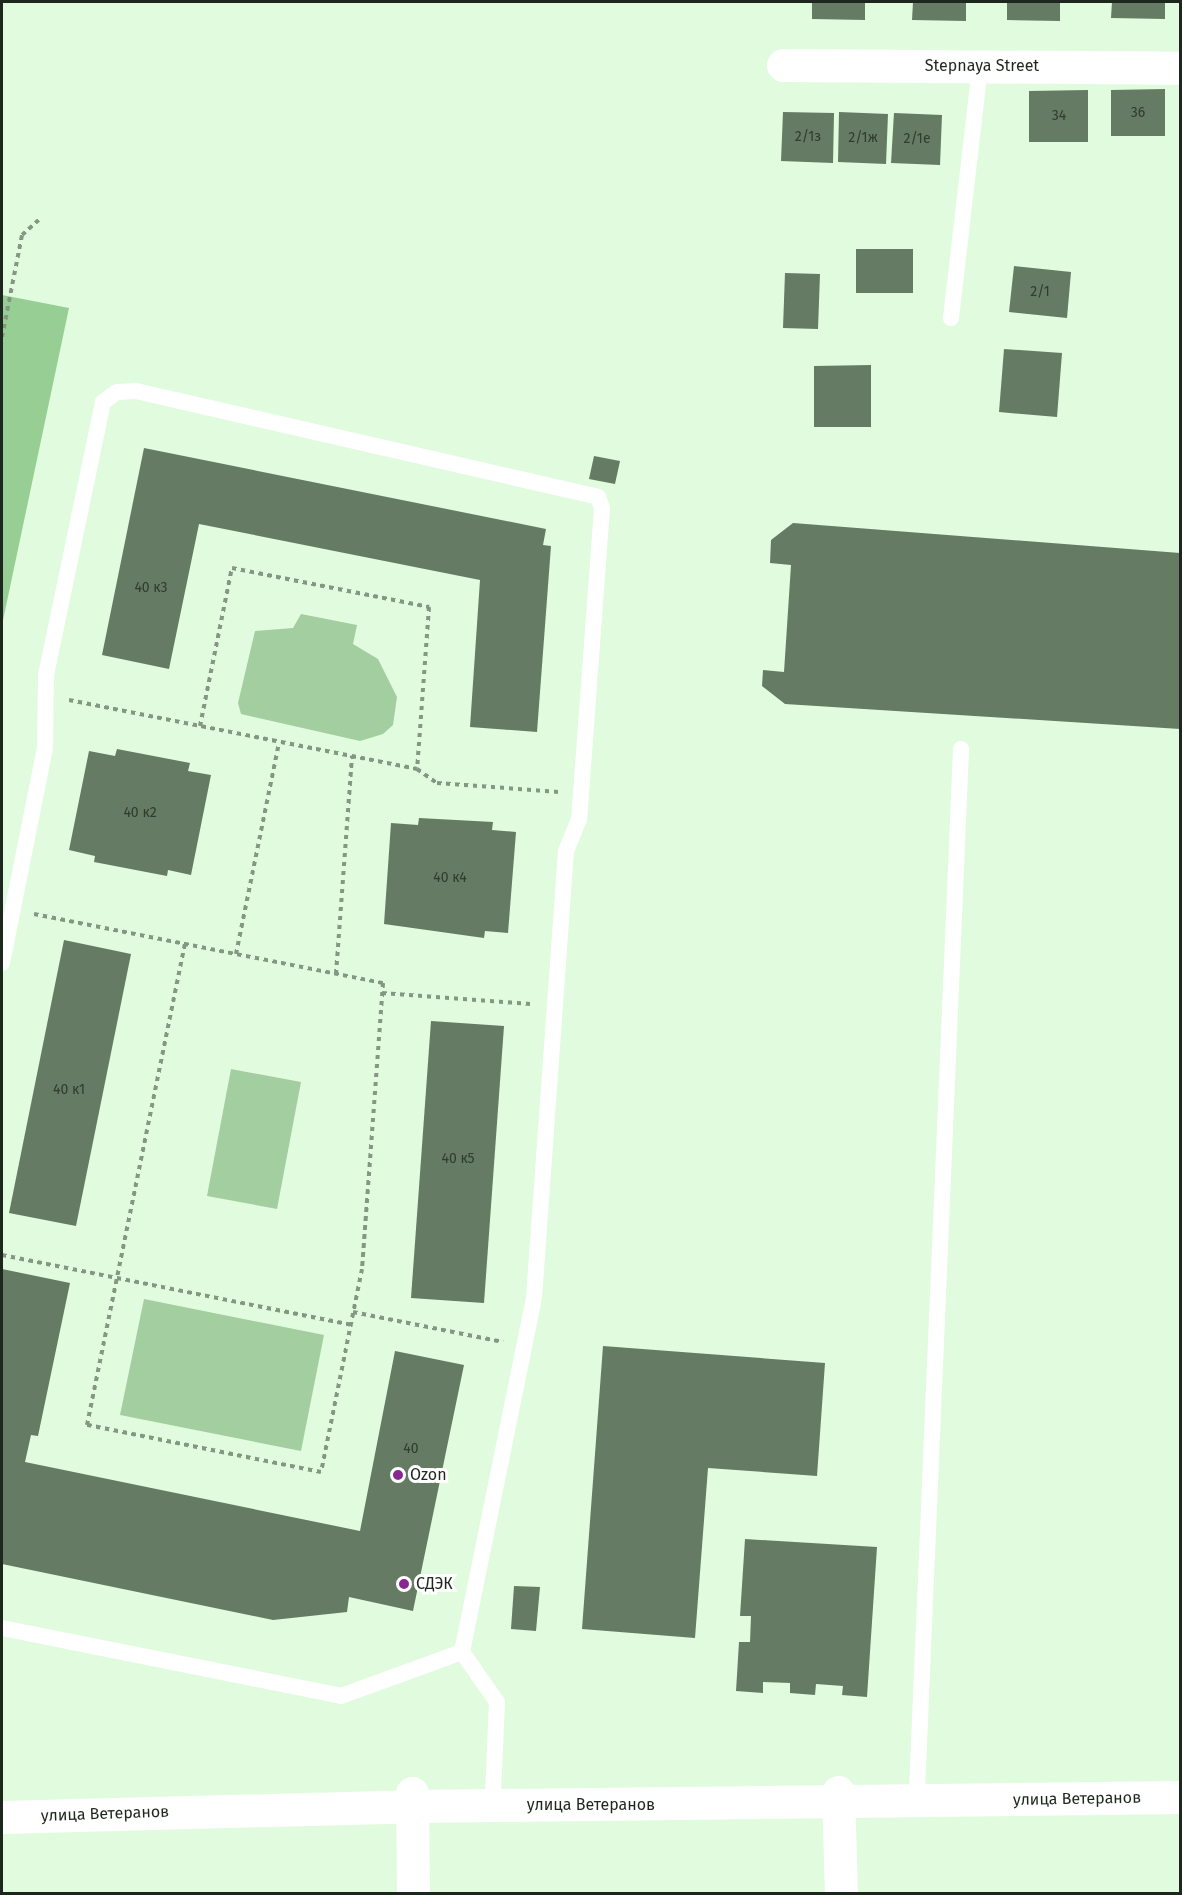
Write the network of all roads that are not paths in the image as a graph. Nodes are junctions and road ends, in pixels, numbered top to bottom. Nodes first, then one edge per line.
1 (783, 65) dead end
2 (980, 66) junction
3 (1180, 68) edge
4 (951, 318) dead end
5 (961, 749) dead end
6 (2, 963) edge
7 (2, 1628) edge
8 (462, 1652) junction
9 (1180, 1788) edge
10 (916, 1791) junction
11 (493, 1793) junction
12 (1180, 1797) edge
13 (838, 1798) junction
14 (2, 1800) edge
15 (413, 1800) junction
16 (2, 1817) edge
17 (413, 1893) edge
18 (841, 1893) edge

1 - 2 street, Stepnaya Street
2 - 3 street, Stepnaya Street
2 - 4 lane
5 - 10 lane
6 - 8 lane
7 - 8 lane
8 - 11 lane
9 - 10 street, улица Ветеранов
10 - 13 street, улица Ветеранов
11 - 13 street, улица Ветеранов
11 - 15 street, улица Ветеранов
12 - 13 street, улица Ветеранов
13 - 15 street, улица Ветеранов
13 - 18 street
14 - 15 street, улица Ветеранов
15 - 16 street, улица Ветеранов
15 - 17 street

